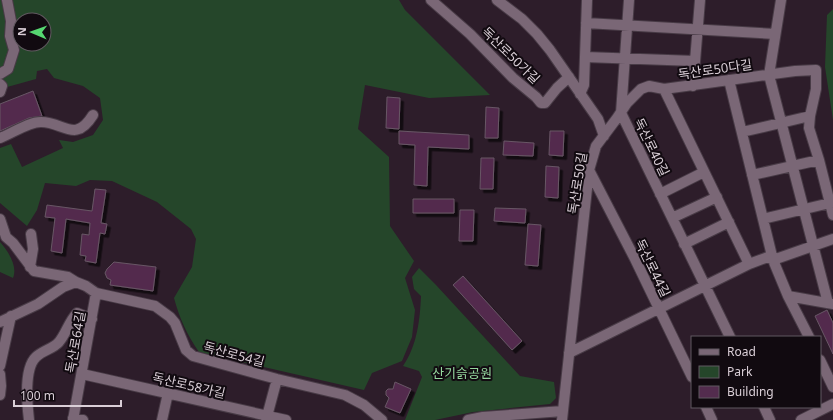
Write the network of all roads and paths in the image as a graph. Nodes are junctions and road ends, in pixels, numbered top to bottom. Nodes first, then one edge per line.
1 (7, 0) edge
2 (431, 0) edge
3 (497, 0) edge
4 (587, 0) edge
5 (629, 0) edge
6 (700, 0) edge
7 (781, 0) edge
8 (586, 23) junction
9 (627, 25) junction
10 (697, 29) junction
11 (775, 34) junction
12 (585, 57) junction
13 (624, 58) junction
14 (695, 61) junction
15 (0, 74) edge
16 (769, 75) junction
17 (569, 77) junction
18 (730, 80) junction
19 (0, 84) edge
20 (693, 86) junction
21 (664, 89) junction
22 (0, 92) edge
23 (580, 94) junction
24 (621, 113) junction
25 (93, 115) dead end
26 (810, 116) junction
27 (781, 123) junction
28 (742, 132) junction
29 (604, 136) junction
30 (0, 138) edge
31 (819, 160) junction
32 (792, 167) junction
33 (590, 170) junction
34 (704, 172) junction
35 (752, 175) junction
36 (660, 194) junction
37 (717, 197) junction
38 (830, 203) junction
39 (803, 209) junction
40 (833, 215) edge
41 (672, 218) junction
42 (0, 219) edge
43 (763, 219) junction
44 (728, 222) junction
45 (31, 234) dead end
46 (833, 239) edge
47 (684, 244) junction
48 (813, 246) junction
49 (773, 260) junction
50 (749, 264) junction
51 (30, 267) junction
52 (76, 282) junction
53 (705, 285) junction
54 (96, 293) junction
55 (788, 296) junction
56 (830, 304) edge
57 (659, 308) junction
58 (11, 316) junction
59 (92, 319) junction
60 (0, 322) edge
61 (730, 336) edge
62 (808, 336) edge
63 (569, 353) junction
64 (821, 362) edge
65 (0, 366) edge
66 (0, 374) edge
67 (82, 374) junction
68 (691, 375) edge
69 (276, 379) junction
70 (833, 387) edge
71 (0, 391) edge
72 (0, 394) edge
73 (168, 394) junction
74 (833, 404) edge
75 (706, 408) edge
76 (764, 408) edge
77 (562, 415) edge
78 (266, 418) edge
79 (76, 419) edge
80 (29, 420) edge
81 (162, 420) edge
82 (286, 420) edge
83 (382, 420) edge
84 (468, 420) edge
85 (712, 420) edge
86 (770, 420) edge
87 (802, 420) edge

1 - 15 street
2 - 17 street, 독산로50가길
3 - 17 street
4 - 8 street
5 - 9 street
6 - 10 street
7 - 11 street
8 - 9 street
8 - 12 street
9 - 10 street
9 - 13 street
10 - 11 street
10 - 14 street
11 - 16 street
12 - 13 street
12 - 23 street
13 - 14 street
13 - 24 street
14 - 20 street
16 - 18 street, 독산로50다길
16 - 26 street, 독산로50다길
16 - 27 street, 독산로50다길
17 - 23 street
18 - 20 street, 독산로50다길
18 - 28 street
19 - 22 street
20 - 21 street, 독산로50다길
21 - 24 street, 독산로50다길
21 - 34 street, 독산로50다길
23 - 29 street
24 - 29 street, 독산로50길
24 - 36 street, 독산로40길
25 - 30 street
26 - 27 street
26 - 31 street, 독산로50다길
27 - 28 street
27 - 32 street, 독산로50다길
28 - 35 street
29 - 33 street, 독산로50길
31 - 32 street
31 - 38 street, 독산로50다길
32 - 35 street
32 - 39 street, 독산로50다길
33 - 57 street, 독산로44길
33 - 63 street, 독산로50길
34 - 36 street, 독산로40길
34 - 37 street
35 - 43 street
36 - 41 street, 독산로40길
37 - 41 street
37 - 44 street
38 - 39 street
38 - 40 street, 독산로50다길
39 - 43 street
39 - 48 street, 독산로50다길
41 - 47 street, 독산로40길
42 - 51 street
43 - 49 street
44 - 47 street
44 - 50 street
45 - 51 street
46 - 48 street
47 - 53 street, 독산로40길
48 - 49 street
48 - 56 street, 독산로50다길
49 - 50 street
49 - 55 street
50 - 53 street
51 - 52 street, 독산로54길
52 - 54 street, 독산로54길
52 - 58 street
53 - 57 street
53 - 61 street, 독산로40길
54 - 59 street, 독산로64길
54 - 69 street, 독산로54길
55 - 56 street
55 - 62 street
57 - 63 street
57 - 68 street, 독산로44길
58 - 60 street
58 - 65 street
59 - 67 street, 독산로64길
59 - 80 street
63 - 77 street, 독산로50길
64 - 70 street
66 - 71 street
67 - 73 street, 독산로58가길
67 - 79 street, 독산로64길
69 - 78 street
69 - 83 street, 독산로54길
71 - 72 street
73 - 78 street, 독산로58가길
73 - 81 street
74 - 87 street
75 - 85 street
76 - 86 street
77 - 84 street
78 - 82 street, 독산로58가길

